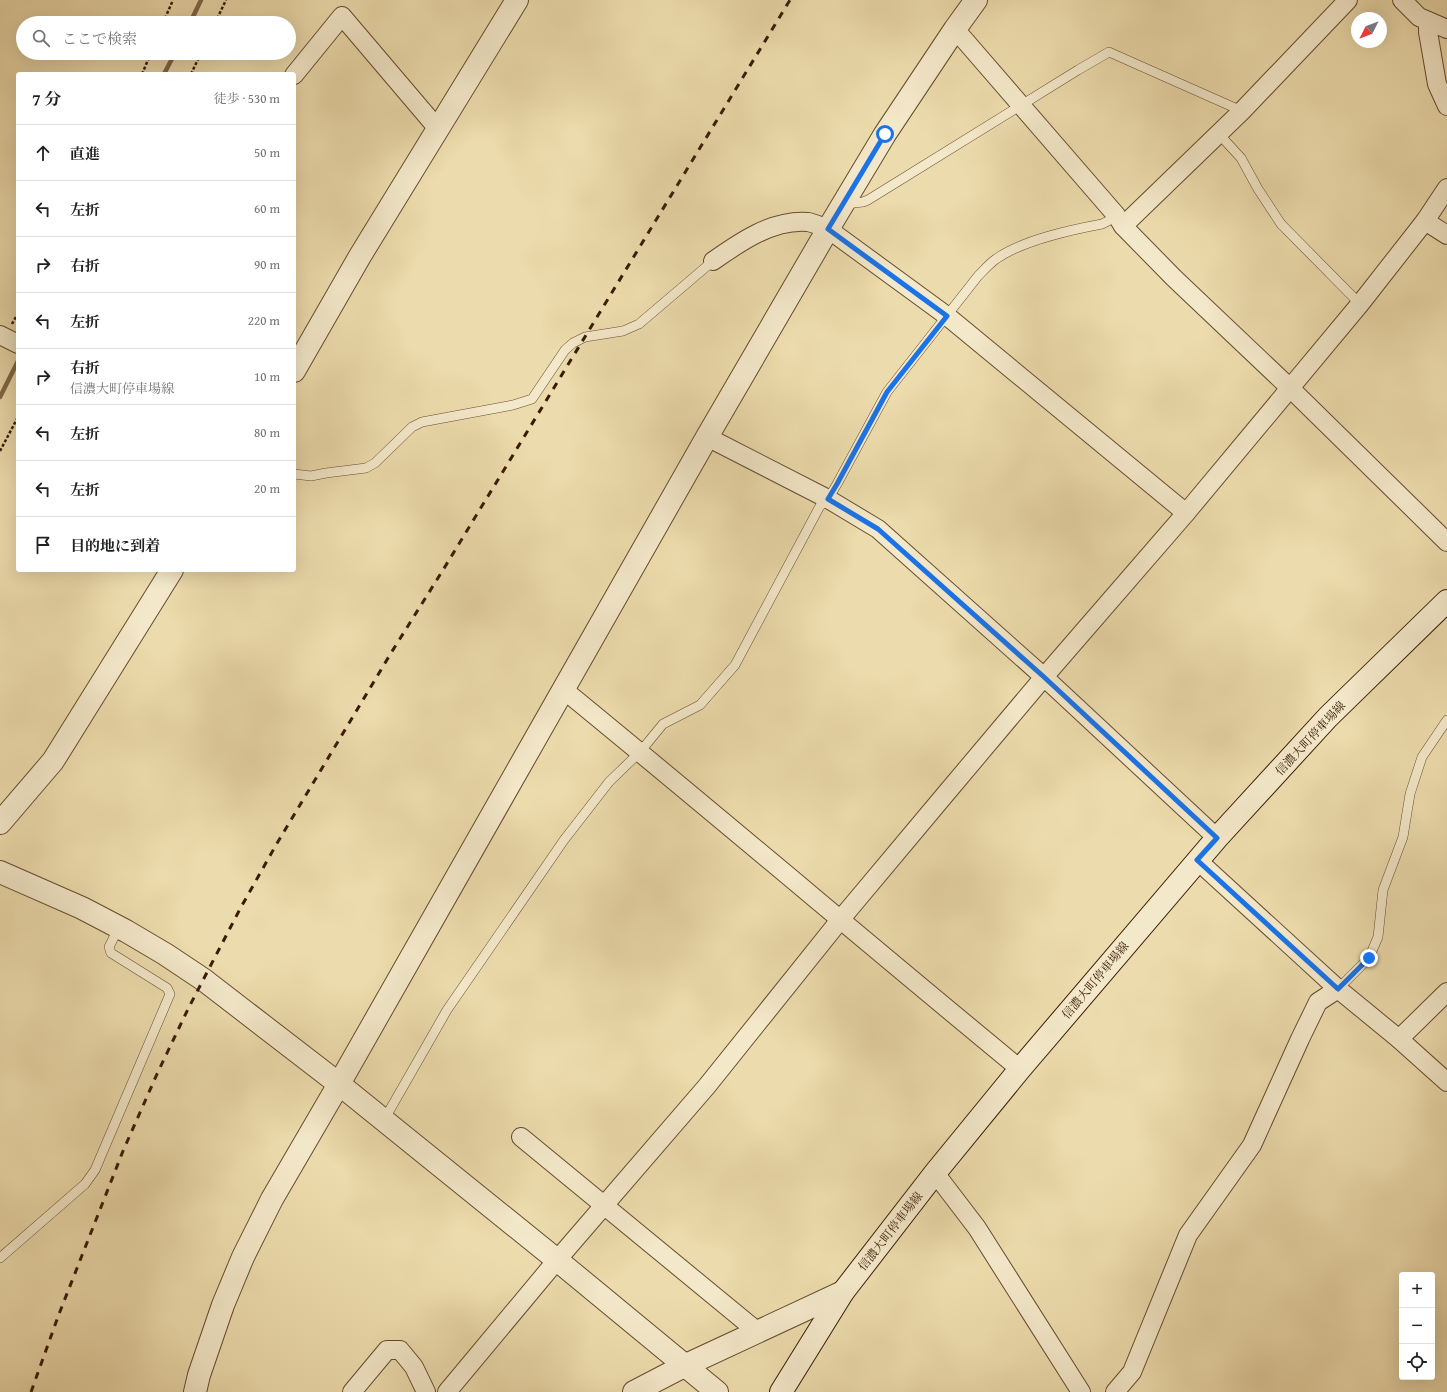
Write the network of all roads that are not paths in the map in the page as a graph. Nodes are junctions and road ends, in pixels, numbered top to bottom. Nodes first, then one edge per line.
1 (517, 0) edge
2 (976, 0) edge
3 (1348, 0) edge
4 (1402, 0) edge
5 (1428, 21) junction
6 (955, 29) junction
7 (1447, 29) edge
8 (296, 73) edge
9 (1022, 106) junction
10 (1447, 106) edge
11 (1242, 111) junction
12 (438, 129) junction
13 (1218, 133) junction
14 (1447, 188) edge
15 (843, 204) junction
16 (1119, 221) junction
17 (1425, 221) junction
18 (828, 229) junction
19 (1447, 235) edge
20 (713, 260) joint
21 (1360, 304) junction
22 (947, 316) junction
23 (296, 368) edge
24 (1290, 388) junction
25 (707, 437) junction
26 (296, 474) edge
27 (828, 499) junction
28 (1186, 513) junction
29 (1447, 542) edge
30 (171, 572) edge
31 (1447, 601) edge
32 (1044, 677) junction
33 (564, 690) junction
34 (1447, 720) edge
35 (640, 752) junction
36 (0, 823) edge
37 (1217, 838) junction
38 (1197, 860) junction
39 (0, 872) edge
40 (840, 920) junction
41 (119, 927) junction
42 (1338, 989) junction
43 (1447, 992) edge
44 (1399, 1038) junction
45 (1020, 1069) junction
46 (1447, 1082) edge
47 (339, 1084) junction
48 (384, 1120) junction
49 (521, 1137) dead end
50 (935, 1173) junction
51 (605, 1205) junction
52 (0, 1258) edge
53 (557, 1260) junction
54 (843, 1292) junction
55 (758, 1332) junction
56 (684, 1366) junction
57 (195, 1392) edge
58 (352, 1392) edge
59 (426, 1392) edge
60 (447, 1392) edge
61 (634, 1392) edge
62 (717, 1392) edge
63 (781, 1392) edge
64 (1081, 1392) edge
65 (1115, 1392) edge

1 - 12 street
2 - 6 street
3 - 11 street
4 - 5 street
5 - 7 street
5 - 10 street
6 - 9 street
6 - 15 street
8 - 12 street
9 - 11 lane
9 - 15 lane
9 - 16 street
11 - 13 street
12 - 23 street
13 - 16 street
13 - 21 lane
14 - 17 street
15 - 18 street
16 - 22 lane
16 - 24 street
17 - 19 street
17 - 21 street
18 - 20 street
18 - 22 street
18 - 25 street
20 - 26 lane
21 - 24 street
22 - 27 lane
22 - 28 street
24 - 28 street
24 - 29 street
25 - 27 street
25 - 33 street
27 - 32 street
27 - 35 lane
28 - 32 street
30 - 36 street
31 - 37 street, 信濃大町停車場線
32 - 37 street
32 - 40 street
33 - 35 street
33 - 47 street
34 - 42 lane
35 - 40 street
35 - 48 lane
37 - 38 street, 信濃大町停車場線
38 - 42 street
38 - 45 street, 信濃大町停車場線
39 - 41 street
40 - 45 street
40 - 51 street
41 - 47 street
41 - 52 lane
42 - 44 street
42 - 65 street
43 - 44 street
44 - 46 street
45 - 50 street, 信濃大町停車場線
47 - 48 street
47 - 57 street
48 - 53 street
49 - 51 street
50 - 54 street, 信濃大町停車場線
50 - 64 street
51 - 53 street
51 - 55 street
53 - 56 street
53 - 60 street
54 - 55 street
54 - 63 street, 信濃大町停車場線
55 - 56 street
56 - 61 street
56 - 62 street
58 - 59 street

